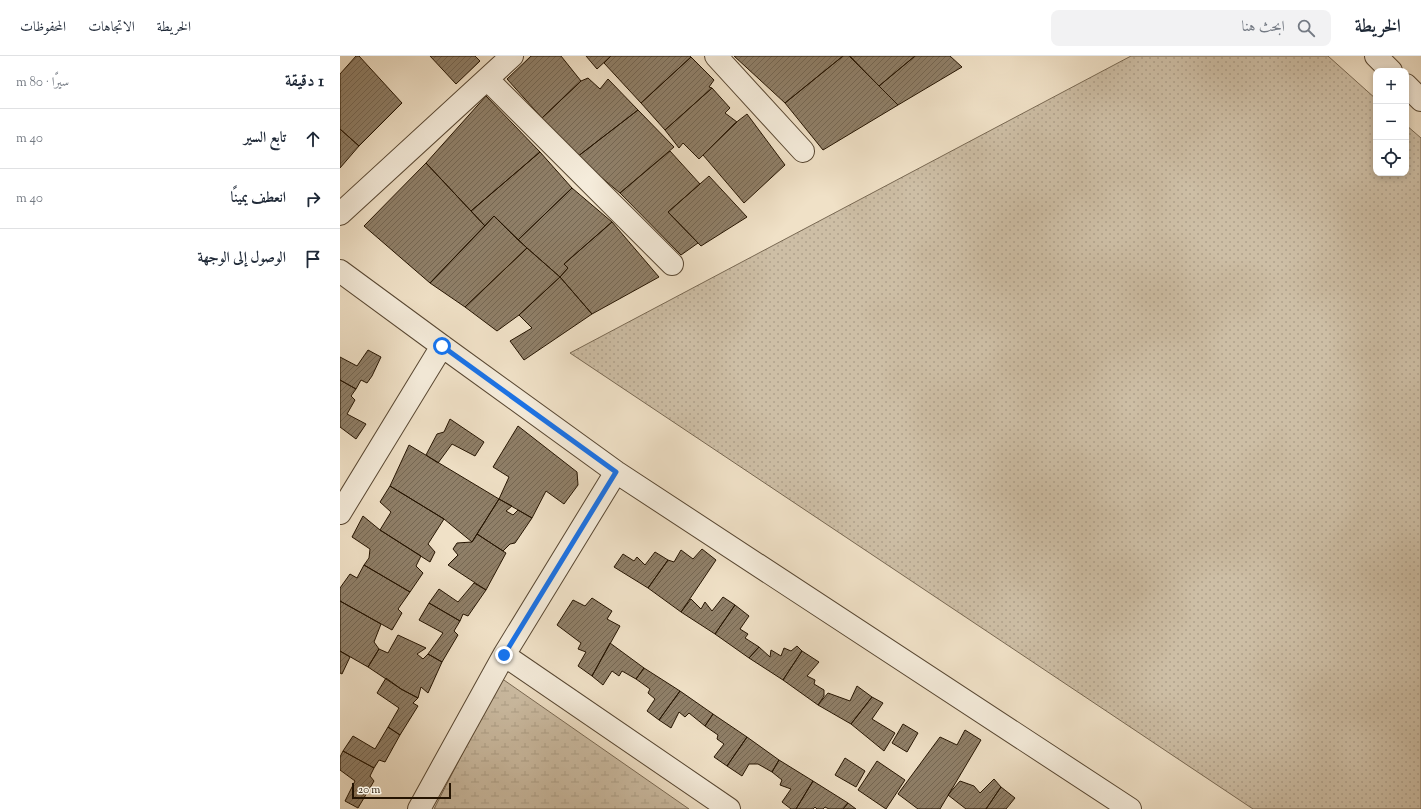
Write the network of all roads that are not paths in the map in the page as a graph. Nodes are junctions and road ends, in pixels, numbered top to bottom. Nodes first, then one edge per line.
1 (716, 56) edge
2 (1376, 56) edge
3 (504, 58) edge
4 (1388, 68) edge
5 (487, 79) junction
6 (1409, 88) edge
7 (1421, 100) edge
8 (803, 151) dead end
9 (340, 214) edge
10 (672, 264) dead end
11 (340, 271) edge
12 (442, 346) junction
13 (616, 472) junction
14 (340, 513) edge
15 (504, 655) junction
16 (419, 809) edge
17 (729, 809) edge
18 (1130, 809) edge

1 - 8 street
2 - 4 street
3 - 5 street
5 - 9 street
5 - 10 street
6 - 7 street
11 - 12 street
12 - 13 street
12 - 14 street
13 - 15 street
13 - 18 street
15 - 16 street
15 - 17 street

